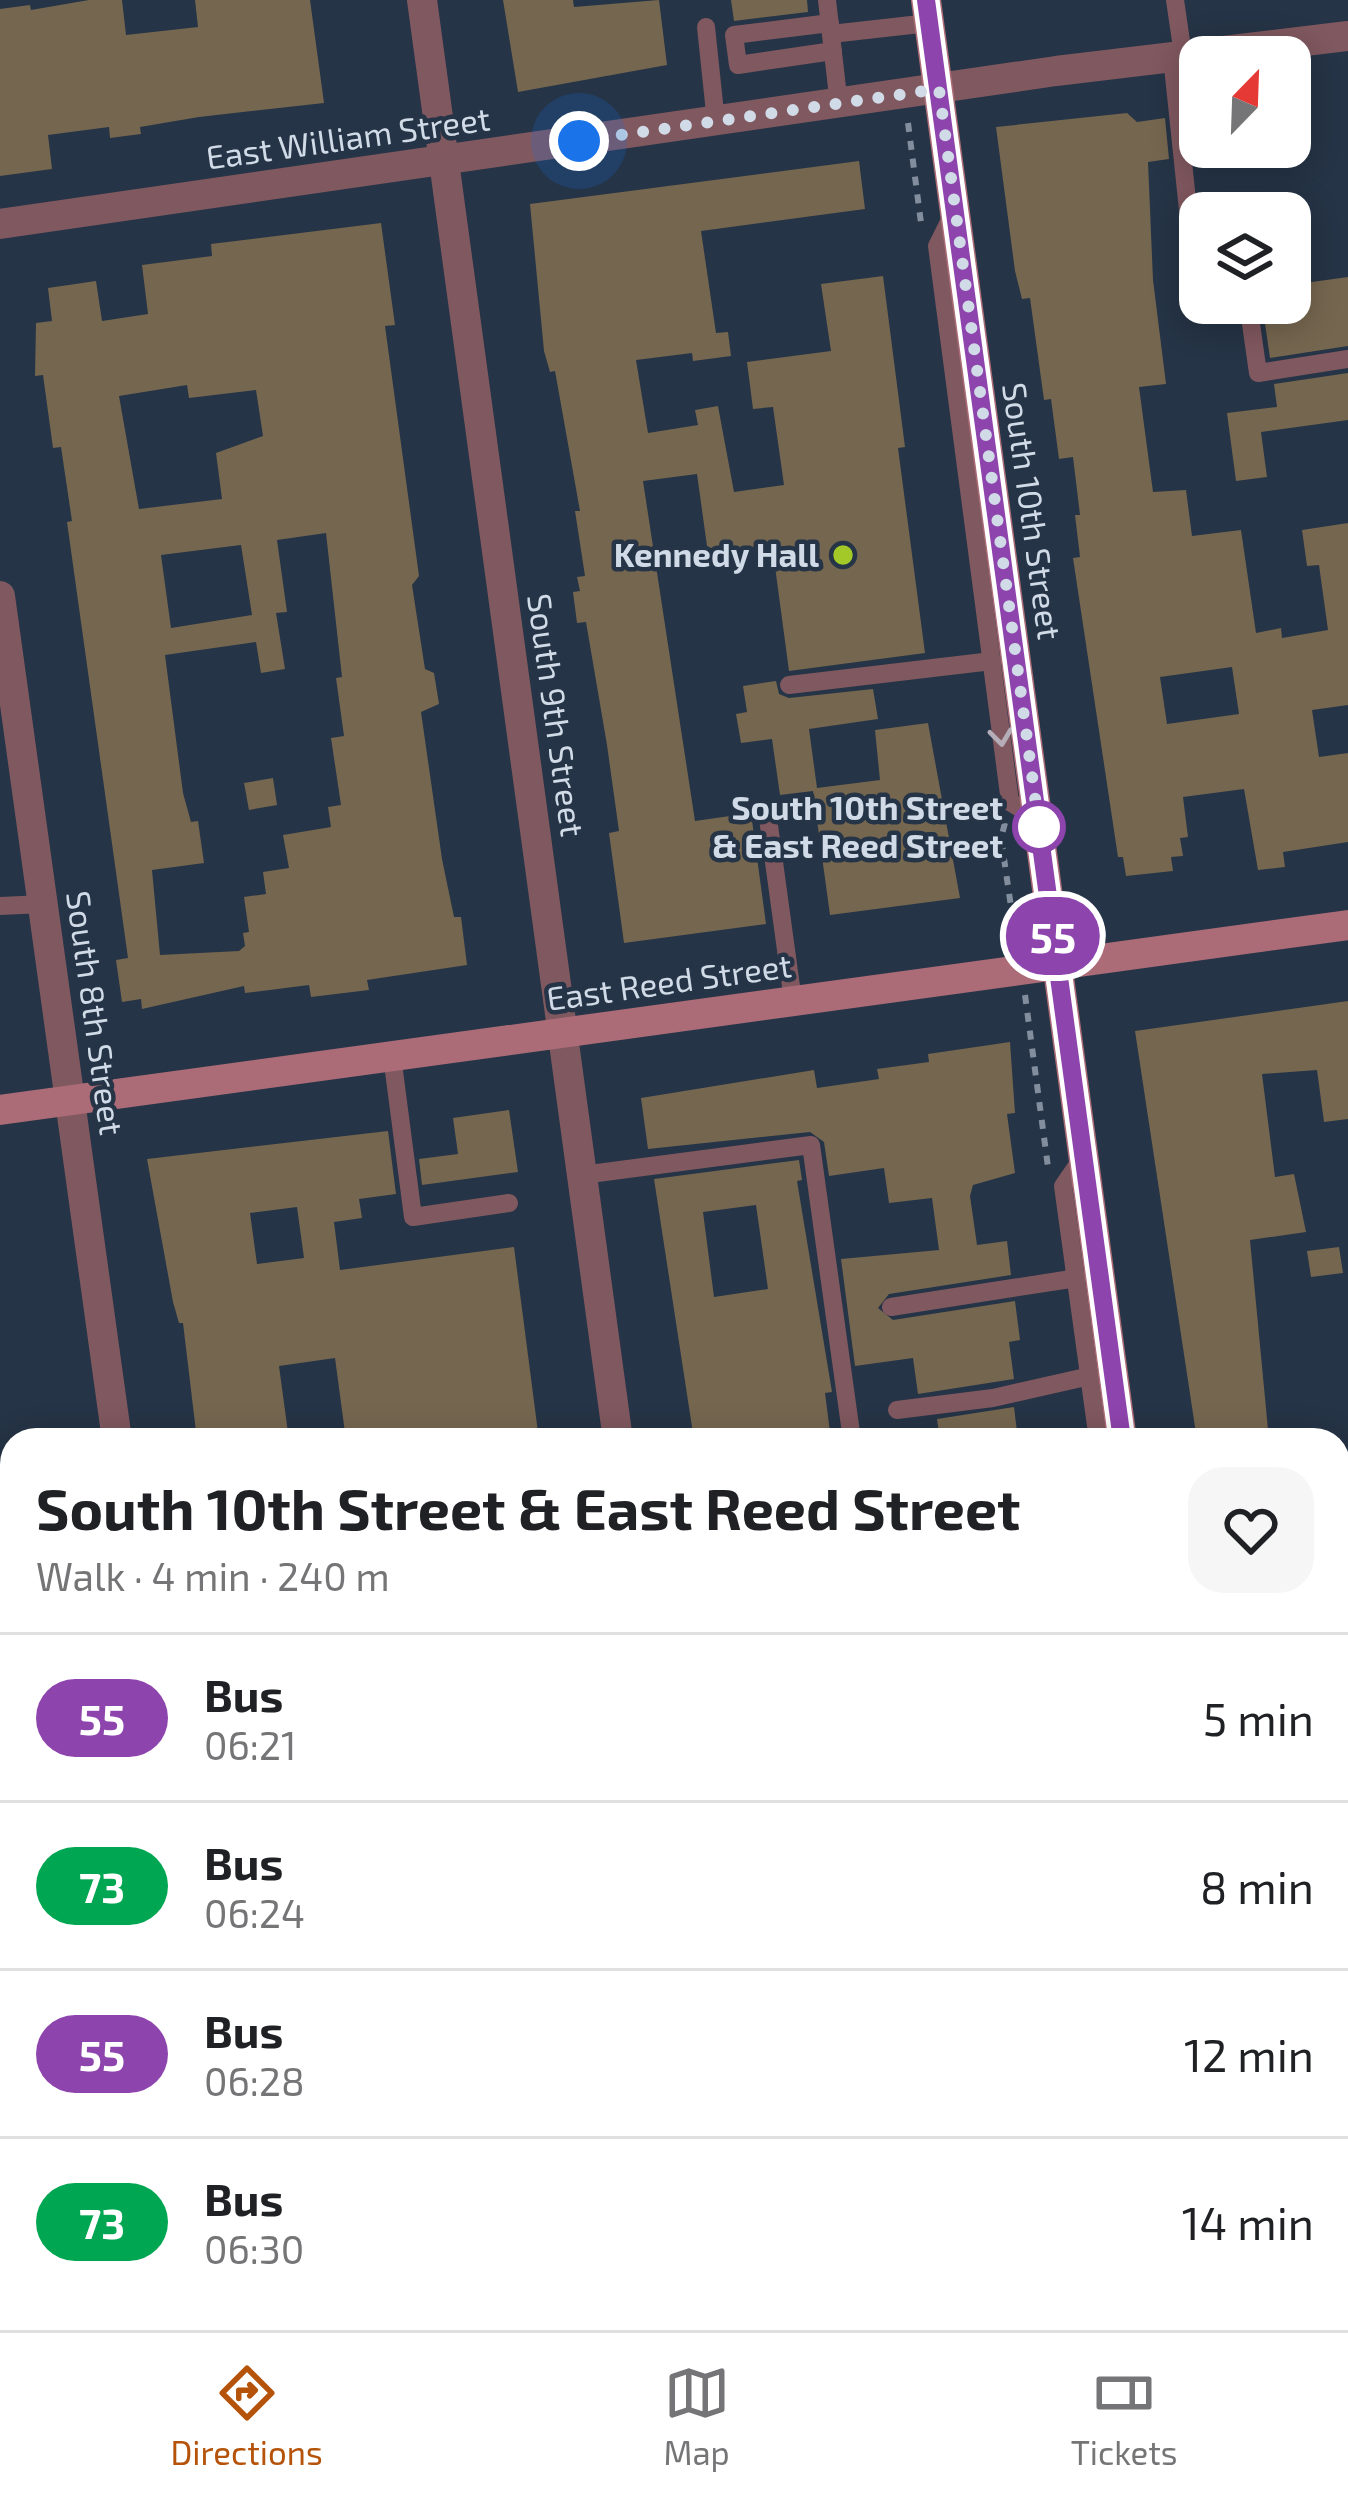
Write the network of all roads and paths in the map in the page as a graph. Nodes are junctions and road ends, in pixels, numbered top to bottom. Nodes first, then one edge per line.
1 (422, 0) edge
2 (827, 0) edge
3 (1175, 0) edge
4 (928, 11) edge
5 (706, 26) dead end
6 (832, 36) junction
7 (1348, 36) edge
8 (736, 47) junction
9 (708, 51) junction
10 (1177, 56) junction
11 (939, 89) junction
12 (839, 105) junction
13 (716, 122) junction
14 (910, 139) dead end
15 (443, 160) junction
16 (1188, 192) edge
17 (954, 212) junction
18 (0, 224) edge
19 (937, 246) junction
20 (1251, 324) edge
21 (1348, 359) edge
22 (0, 596) edge
23 (992, 661) junction
24 (790, 685) dead end
25 (1010, 802) junction
26 (767, 812) dead end
27 (1038, 819) junction
28 (43, 904) junction
29 (0, 906) edge
30 (1011, 906) dead end
31 (1348, 925) edge
32 (1056, 965) junction
33 (793, 1001) junction
34 (1030, 1028) dead end
35 (563, 1033) junction
36 (392, 1056) junction
37 (70, 1101) junction
38 (0, 1110) edge
39 (1083, 1157) junction
40 (582, 1175) junction
41 (1063, 1186) junction
42 (509, 1203) dead end
43 (1076, 1279) junction
44 (891, 1307) dead end
45 (1090, 1376) junction
46 (897, 1410) dead end
47 (115, 1428) edge
48 (616, 1428) edge
49 (850, 1428) edge
50 (1096, 1428) edge
51 (1120, 1428) edge

1 - 15 street, South 9th Street
2 - 6 lane
3 - 10 lane
4 - 6 lane
4 - 11 main road, South 10th Street
5 - 9 lane
6 - 8 lane
6 - 8 lane
6 - 12 lane
7 - 10 street, East William Street
8 - 9 lane
9 - 13 lane
10 - 11 street, East William Street
10 - 16 lane
11 - 12 street, East William Street
11 - 17 main road, South 10th Street
12 - 13 street, East William Street
13 - 15 street, East William Street
14 - 19 path
15 - 18 street, East William Street
15 - 35 street, South 9th Street
17 - 19 lane
17 - 27 main road, South 10th Street
19 - 23 lane, South 10th Street
20 - 21 lane
22 - 28 street, South 8th Street
23 - 24 lane
23 -> 25 lane, South 10th Street
25 - 27 lane
25 - 30 path
26 - 33 lane
27 - 32 main road, South 10th Street
28 - 29 lane
28 - 37 street, South 8th Street
31 - 32 main road, East Reed Street
32 - 33 main road, East Reed Street
32 - 39 main road, South 10th Street
33 - 35 main road, East Reed Street
34 - 41 path
35 - 36 main road, East Reed Street
35 - 40 street, South 9th Street
36 - 37 main road, East Reed Street
36 - 42 lane
37 - 38 main road, East Reed Street
37 - 47 street, South 8th Street
39 - 41 lane
39 - 51 main road, South 10th Street
40 - 48 street, South 9th Street
40 - 49 lane
41 - 43 lane
43 - 44 lane
43 - 45 lane
45 - 46 lane
45 - 50 lane

